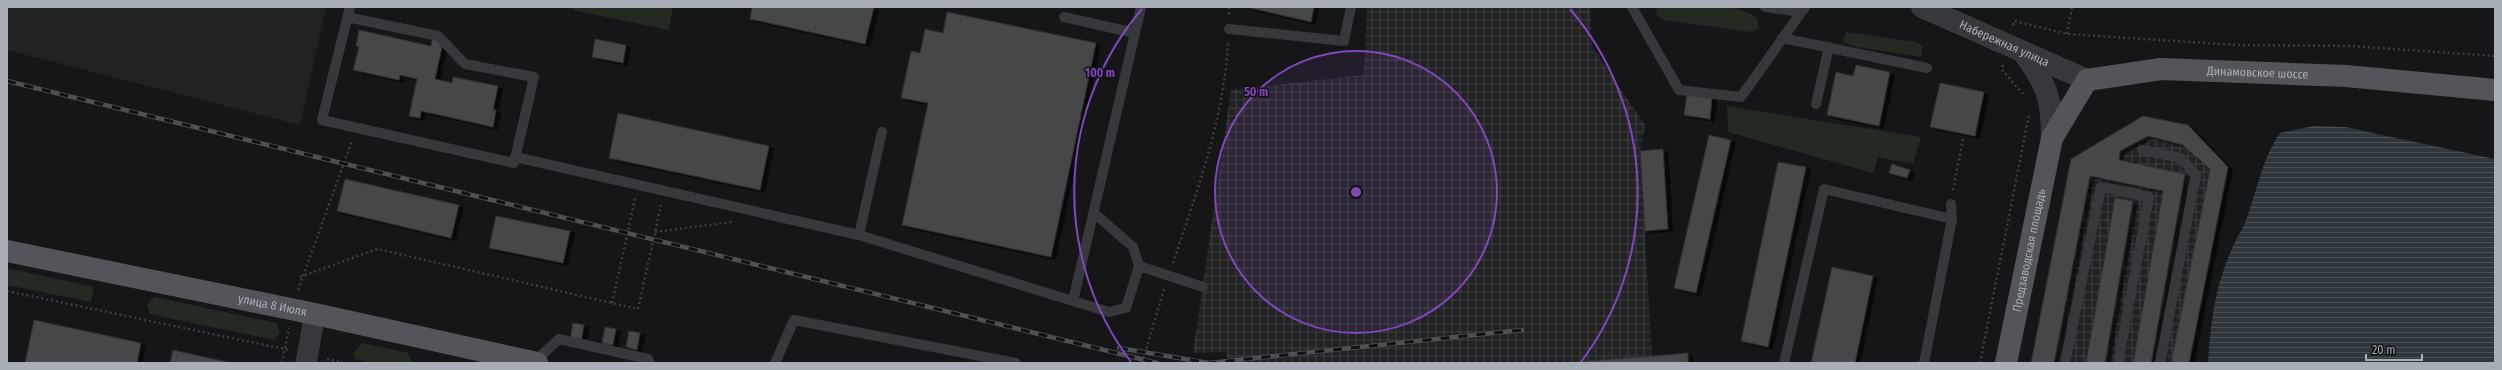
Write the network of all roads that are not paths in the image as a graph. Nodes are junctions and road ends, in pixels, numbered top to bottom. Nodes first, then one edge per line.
1 (1141, 7) edge
2 (1351, 7) edge
3 (1632, 7) edge
4 (1765, 7) edge
5 (1922, 7) edge
6 (1803, 9) edge
7 (348, 12) edge
8 (1064, 17) dead end
9 (1229, 29) road end
10 (1135, 34) junction
11 (1782, 38) junction
12 (1829, 47) junction
13 (2016, 49) junction
14 (1927, 68) dead end
15 (2087, 80) junction
16 (2495, 90) edge
17 (1816, 104) dead end
18 (882, 132) dead end
19 (2052, 138) junction
20 (2142, 150) dead end
21 (515, 158) junction
22 (1951, 204) road end
23 (1094, 213) junction
24 (1952, 219) junction
25 (859, 235) junction
26 (7, 251) edge
27 (1139, 266) junction
28 (1203, 287) dead end
29 (1073, 301) junction
30 (316, 314) junction
31 (307, 359) edge
32 (536, 363) edge
33 (650, 363) edge
34 (775, 363) edge
35 (1016, 363) edge
36 (1784, 363) edge
37 (1924, 363) edge
38 (2006, 363) edge
39 (2065, 363) edge
40 (2118, 363) edge
41 (2160, 363) edge

1 - 10 lane
2 - 9 lane
3 - 11 lane
4 - 6 lane
5 - 13 street, Набережная улица
6 - 11 lane
7 - 21 lane
7 - 21 lane
8 - 10 lane
10 - 23 lane
11 - 12 lane
12 - 14 lane
12 - 17 lane
13 - 15 street, Набережная улица
13 - 19 street
15 - 16 main road, Динамовское шоссе
15 - 19 main road
18 - 25 lane
19 - 38 main road, Предзаводская площадь
20 - 41 lane
21 - 25 lane
22 - 24 lane
23 - 27 lane
23 - 29 lane
24 - 36 lane
24 - 37 lane
25 - 29 lane
26 - 30 main road, улица 8 Июля
27 - 28 lane
27 - 29 lane
30 - 31 street
30 - 32 main road, улица 8 Июля
32 - 33 lane
34 - 35 lane
39 - 40 lane

